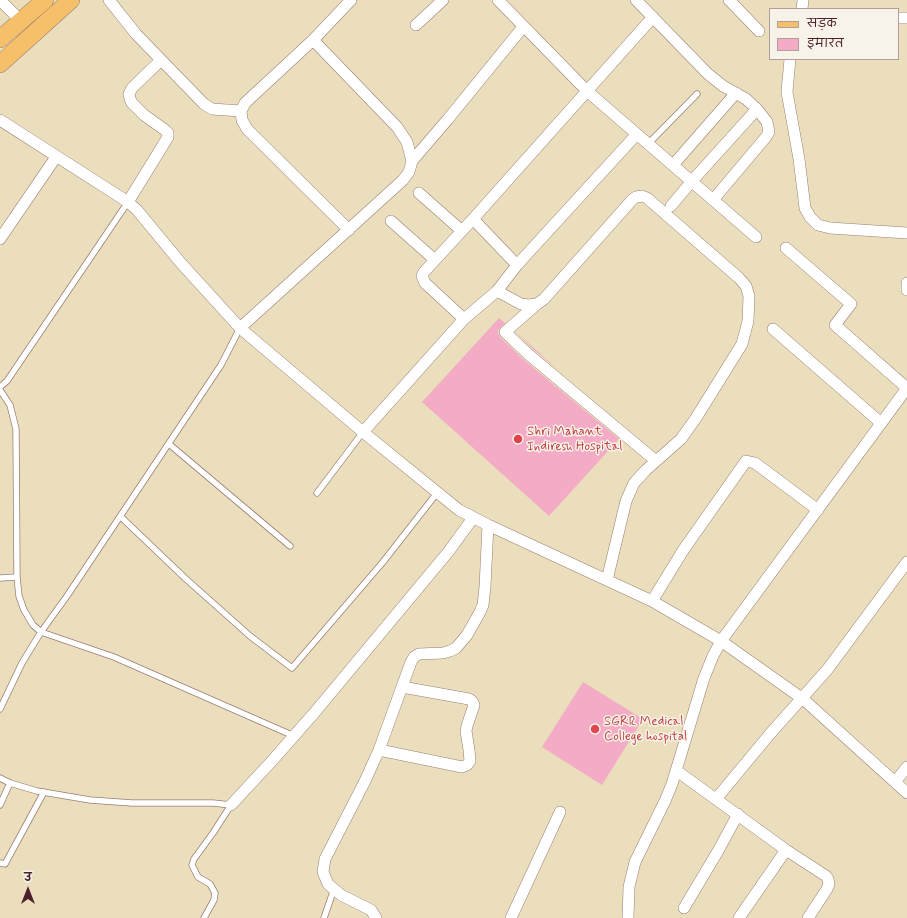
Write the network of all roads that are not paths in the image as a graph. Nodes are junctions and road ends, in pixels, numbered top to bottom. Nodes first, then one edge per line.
1 (0, 0) edge
2 (45, 0) edge
3 (71, 0) edge
4 (109, 0) edge
5 (351, 0) edge
6 (443, 0) edge
7 (498, 0) edge
8 (636, 0) edge
9 (729, 0) edge
10 (653, 17) junction
11 (21, 21) junction
12 (416, 26) dead end
13 (523, 27) junction
14 (759, 31) dead end
15 (0, 39) edge
16 (313, 40) junction
17 (161, 60) junction
18 (790, 60) edge
19 (0, 64) edge
20 (587, 91) junction
21 (736, 93) junction
22 (697, 94) dead end
23 (756, 108) junction
24 (241, 111) junction
25 (0, 120) edge
26 (637, 134) junction
27 (648, 143) junction
28 (56, 157) junction
29 (412, 161) junction
30 (673, 165) junction
31 (692, 181) junction
32 (419, 193) dead end
33 (713, 200) junction
34 (128, 202) junction
35 (671, 206) dead end
36 (473, 219) junction
37 (391, 221) dead end
38 (349, 230) junction
39 (462, 231) junction
40 (907, 233) edge
41 (756, 237) dead end
42 (0, 239) edge
43 (786, 248) dead end
44 (435, 260) junction
45 (517, 265) junction
46 (907, 283) edge
47 (907, 289) edge
48 (497, 291) junction
49 (537, 304) junction
50 (464, 319) junction
51 (240, 328) junction
52 (773, 329) dead end
53 (0, 387) edge
54 (907, 388) edge
55 (0, 390) edge
56 (881, 423) junction
57 (363, 432) junction
58 (170, 444) junction
59 (656, 461) junction
60 (317, 493) dead end
61 (437, 493) junction
62 (818, 510) junction
63 (121, 517) junction
64 (473, 518) junction
65 (488, 525) junction
66 (290, 546) dead end
67 (907, 562) edge
68 (17, 577) junction
69 (0, 578) edge
70 (606, 580) junction
71 (650, 600) junction
72 (41, 632) junction
73 (721, 640) junction
74 (402, 687) junction
75 (803, 698) junction
76 (0, 709) edge
77 (294, 736) junction
78 (379, 750) junction
79 (907, 767) edge
80 (676, 771) junction
81 (0, 778) edge
82 (895, 782) junction
83 (10, 783) junction
84 (44, 792) junction
85 (907, 793) edge
86 (716, 799) junction
87 (0, 805) edge
88 (231, 805) junction
89 (560, 812) dead end
90 (738, 814) junction
91 (786, 850) junction
92 (0, 863) edge
93 (334, 889) junction
94 (684, 908) dead end
95 (204, 918) edge
96 (324, 918) edge
97 (376, 918) edge
98 (511, 918) edge
99 (628, 918) edge
100 (739, 918) edge
101 (808, 918) edge

1 - 11 street
2 - 11 main road
3 - 19 main road
4 - 17 street
5 - 16 street
6 - 12 street
7 - 13 street
8 - 10 street
9 - 14 street
10 - 20 street
10 - 21 street
11 - 15 main road
13 - 20 street
13 - 29 street
16 - 24 street
16 - 29 street
17 - 24 street
17 - 34 street
18 - 40 street
20 - 26 street
20 - 36 street
21 - 23 street
21 - 30 street
22 - 27 lane
23 - 31 street
23 - 33 street
24 - 38 street
25 - 28 street
26 - 27 street
26 - 45 street
27 - 30 street
28 - 34 street
28 - 42 street
29 - 38 street
30 - 31 street
31 - 33 street
31 - 35 street
32 - 39 street
33 - 41 street
34 - 51 street
34 - 53 lane
36 - 39 street
36 - 45 street
37 - 44 street
38 - 51 street
39 - 44 street
43 - 54 street
44 - 50 street
45 - 48 street
46 - 47 street
48 - 49 street
48 - 50 street
49 - 59 street
49 - 59 street
50 - 57 street
51 - 57 street
51 - 58 lane
52 - 56 street
54 - 56 street
55 - 68 lane
56 - 62 street
57 - 60 lane
57 - 61 street
58 - 63 lane
58 - 66 lane
59 - 70 street
61 - 63 lane
61 - 64 street
62 - 71 street
62 - 73 street
63 - 72 lane
64 - 65 street
64 - 77 street
65 - 70 street
65 - 74 street
67 - 75 street
68 - 69 lane
68 - 72 lane
70 - 71 street
71 - 73 street
72 - 76 lane
72 - 77 lane
73 - 75 street
73 - 80 street
74 - 78 street
74 - 78 street
75 - 82 street
75 - 86 street
77 - 88 street
78 - 93 street
79 - 82 street
80 - 86 street
80 - 99 street
81 - 83 lane
82 - 85 street
83 - 84 lane
83 - 87 lane
84 - 88 lane
84 - 92 lane
86 - 90 street
88 - 95 lane
89 - 98 street
90 - 91 street
90 - 94 street
91 - 100 street
91 - 101 street
93 - 96 lane
93 - 97 street

